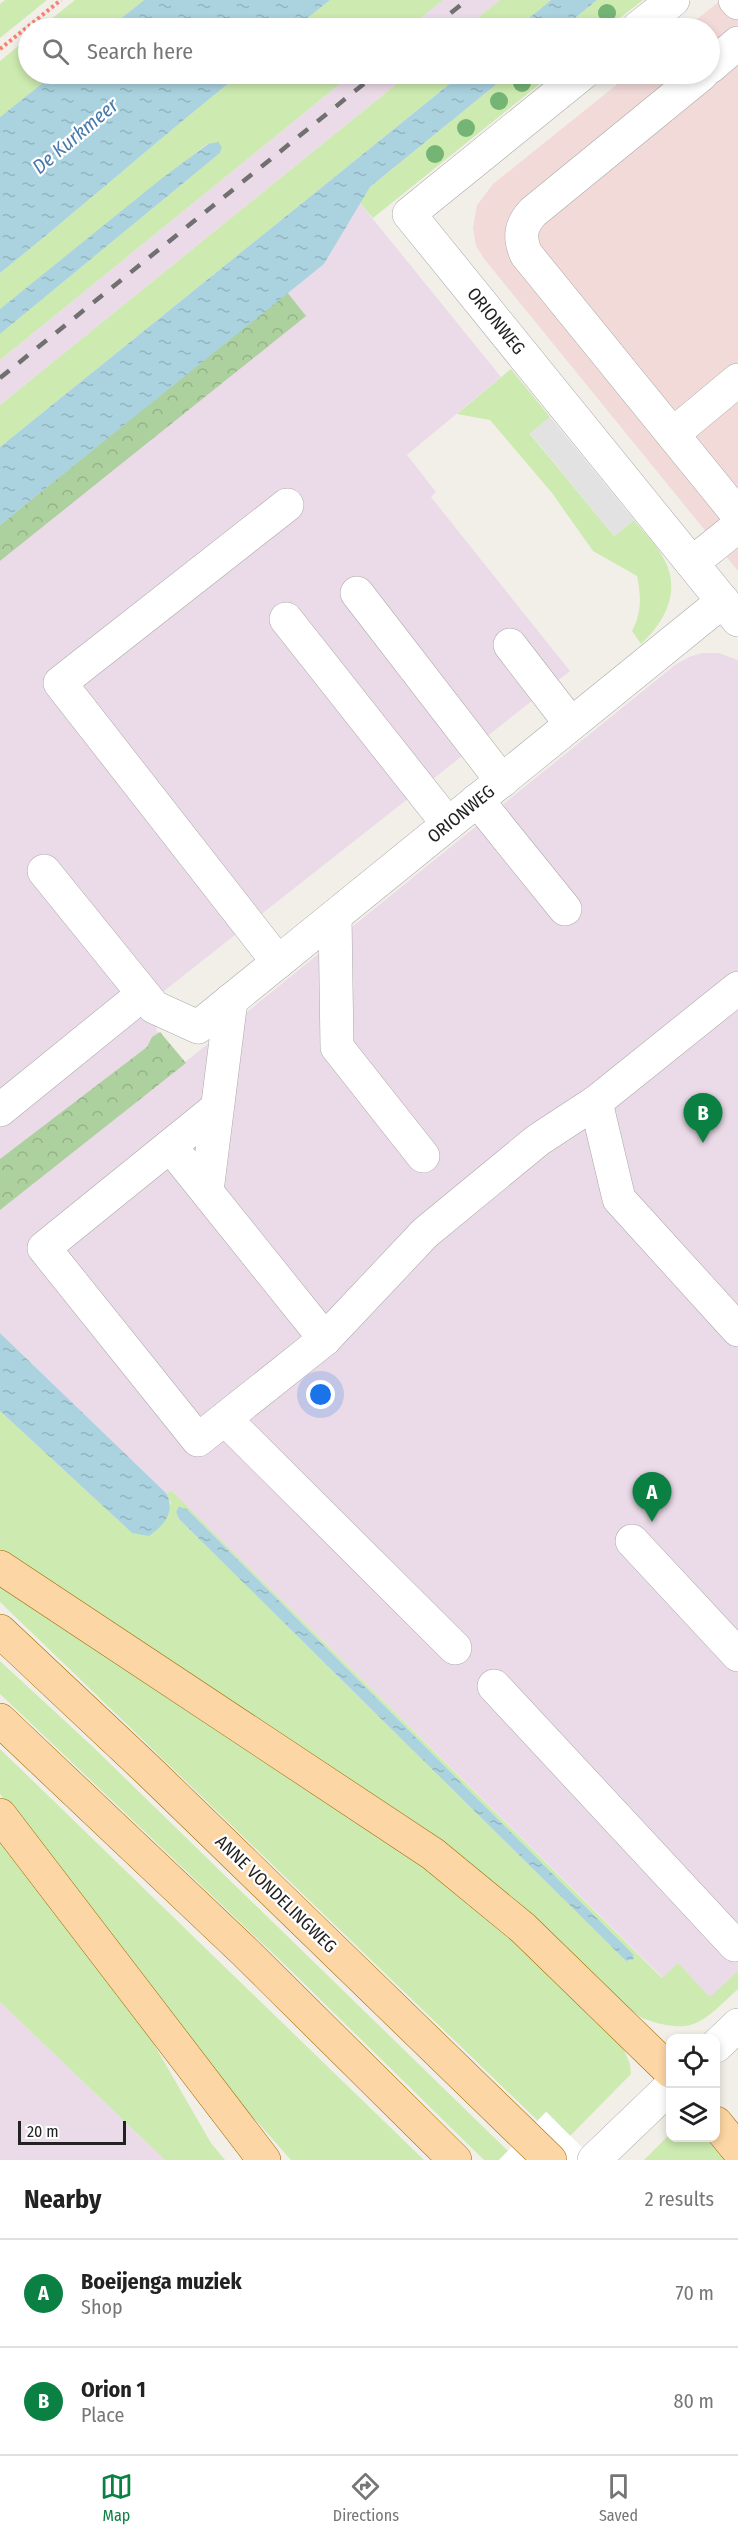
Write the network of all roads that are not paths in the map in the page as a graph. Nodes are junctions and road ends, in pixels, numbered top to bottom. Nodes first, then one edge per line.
1 (673, 0) edge
2 (650, 18) edge
3 (738, 44) edge
4 (720, 59) edge
5 (570, 84) edge
6 (690, 84) edge
7 (738, 380) edge
8 (672, 434) junction
9 (287, 505) dead end
10 (738, 514) edge
11 (738, 526) edge
12 (692, 563) junction
13 (357, 593) dead end
14 (729, 599) edge
15 (286, 619) dead end
16 (510, 645) dead end
17 (571, 724) junction
18 (490, 790) junction
19 (448, 824) junction
20 (44, 872) dead end
21 (565, 909) dead end
22 (335, 916) junction
23 (278, 962) junction
24 (738, 988) edge
25 (143, 994) junction
26 (231, 1000) junction
27 (596, 1102) junction
28 (217, 1108) junction
29 (0, 1110) edge
30 (170, 1146) junction
31 (423, 1156) dead end
32 (207, 1191) junction
33 (738, 1330) edge
34 (325, 1339) junction
35 (225, 1419) junction
36 (632, 1541) dead end
37 (0, 1567) edge
38 (0, 1631) edge
39 (455, 1648) dead end
40 (738, 1655) edge
41 (494, 1686) dead end
42 (0, 1720) edge
43 (0, 1815) edge
44 (738, 1943) edge
45 (738, 2025) edge
46 (720, 2042) edge
47 (666, 2067) edge
48 (669, 2088) edge
49 (720, 2128) edge
50 (738, 2150) edge
51 (597, 2158) edge
52 (264, 2160) edge
53 (455, 2160) edge
54 (549, 2160) edge

1 - 2 street
3 - 4 street
5 - 12 street, ORIONWEG
6 - 8 street
7 - 8 street
8 - 10 street
9 - 23 street
11 - 12 street
12 - 14 street, ORIONWEG
13 - 18 street
14 - 17 street, ORIONWEG
15 - 19 street
16 - 17 street
17 - 18 street, ORIONWEG
18 - 19 street, ORIONWEG
18 - 21 street
19 - 22 street, ORIONWEG
20 - 25 street
22 - 23 street, ORIONWEG
22 - 31 street
23 - 26 street, ORIONWEG
24 - 27 street
25 - 26 street, ORIONWEG
25 - 29 street
26 - 28 street
27 - 33 street
27 - 34 street
28 - 30 street
28 - 32 street
30 - 32 street
30 - 35 street
32 - 34 street
34 - 35 street
35 - 39 street
36 - 40 street
37 - 47 main road
38 - 54 main road, ANNE VONDELINGWEG
41 - 44 street
42 - 53 main road
43 - 52 main road
45 - 46 street
48 - 51 street
49 - 50 main road

